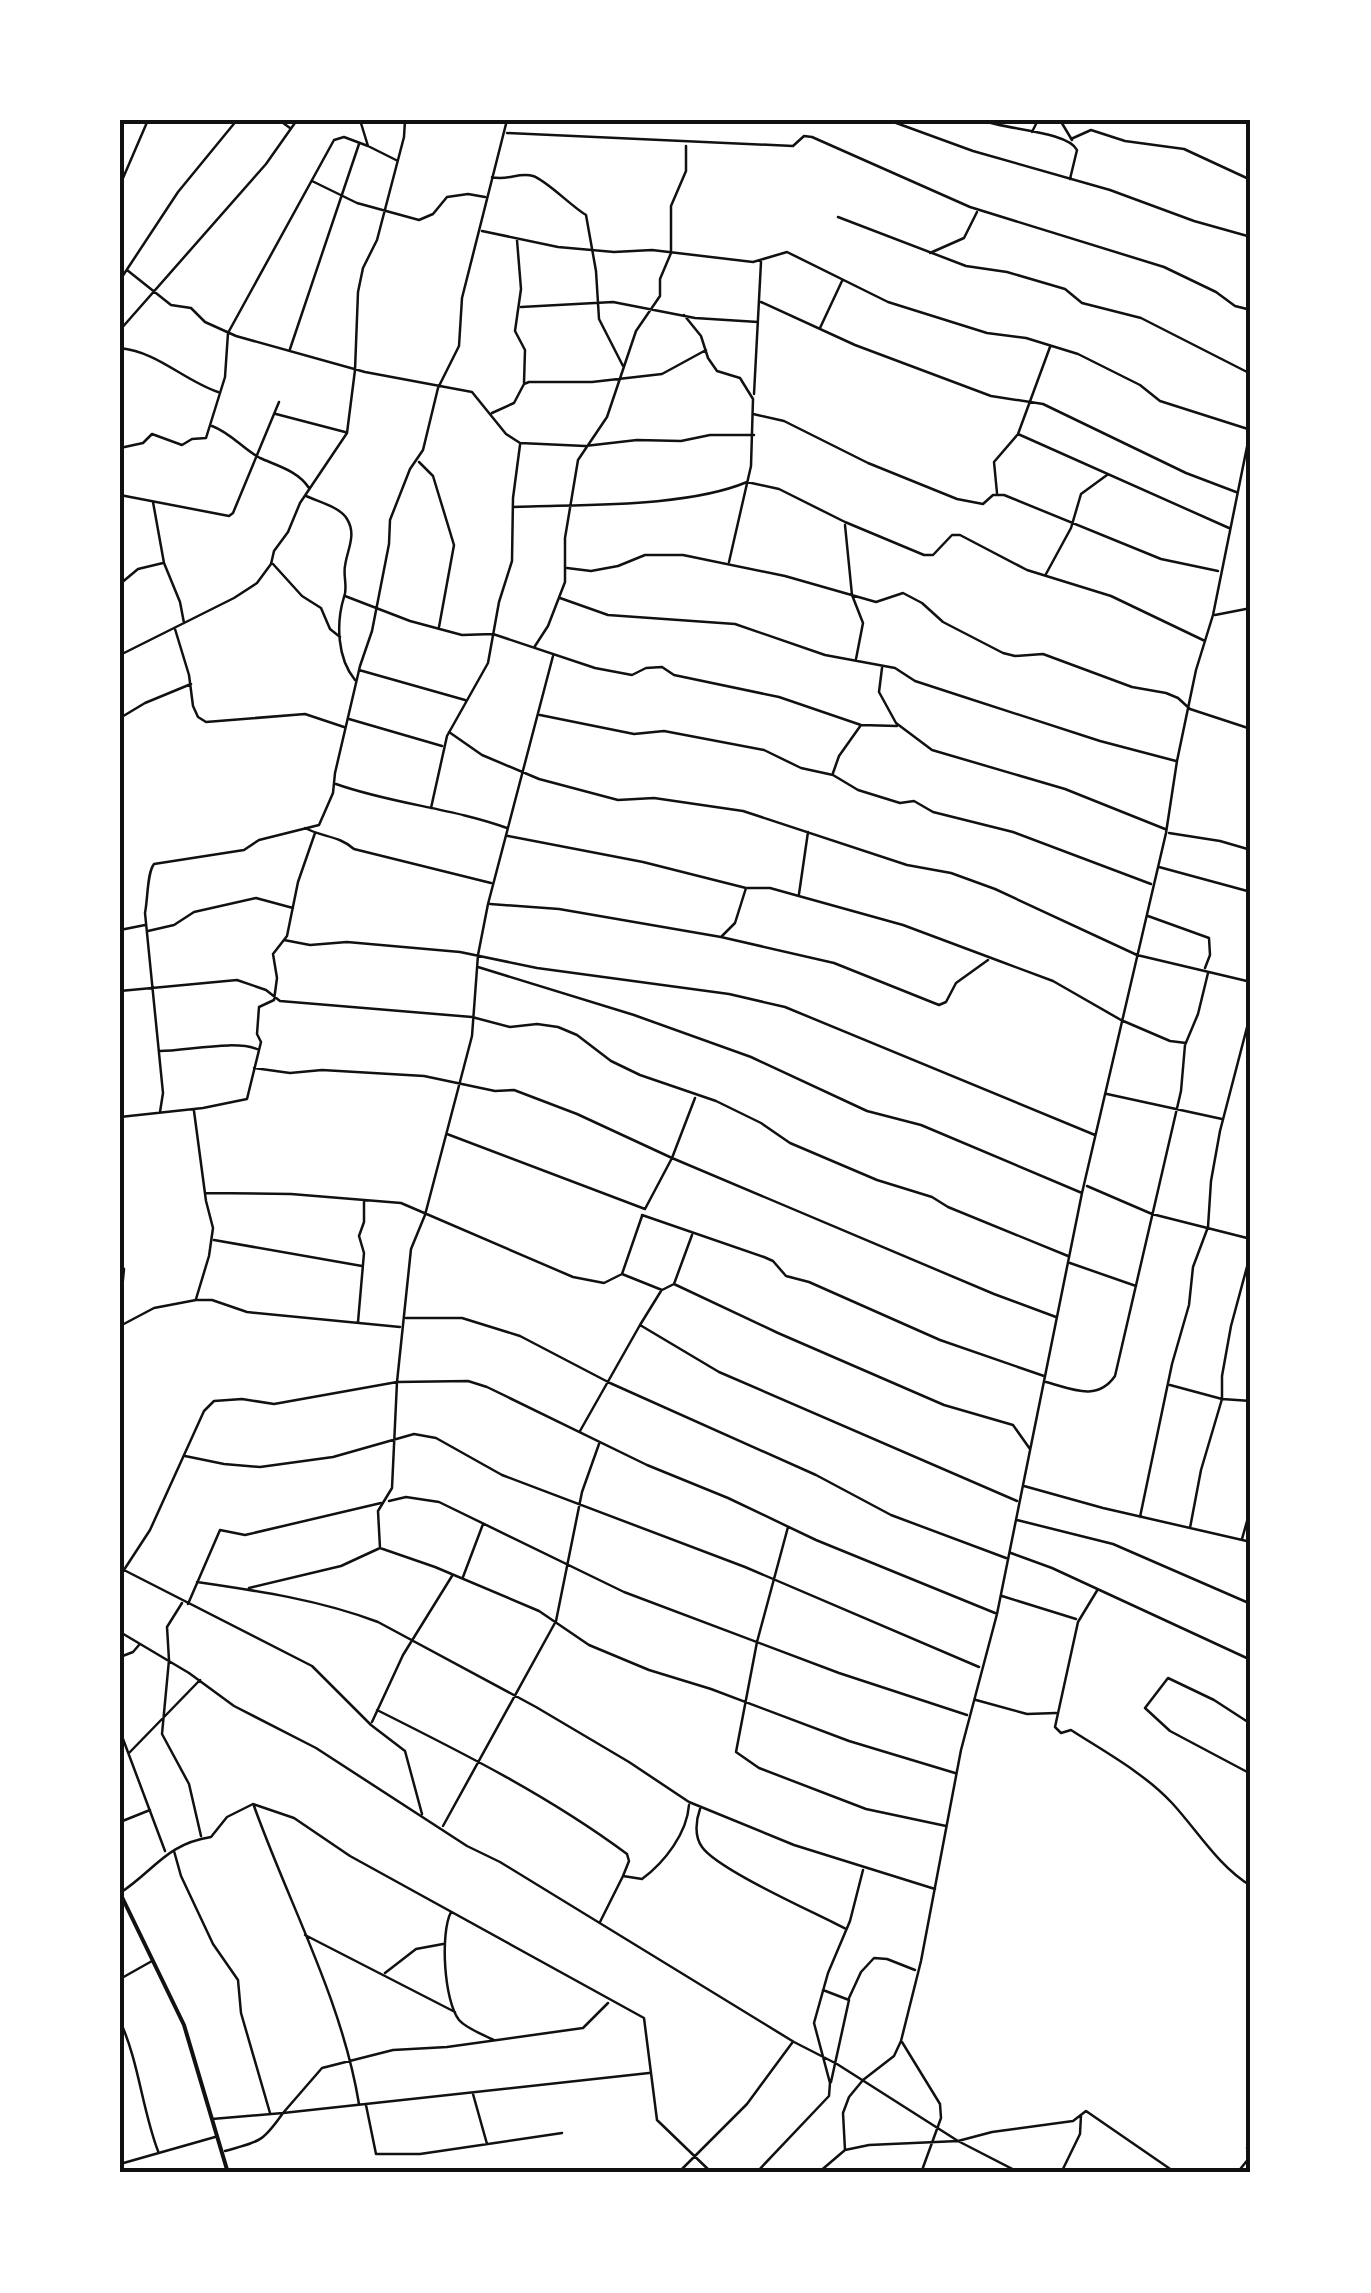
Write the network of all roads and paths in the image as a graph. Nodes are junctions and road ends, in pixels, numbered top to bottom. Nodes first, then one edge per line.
1 (148, 120) edge
2 (237, 120) edge
3 (279, 120) edge
4 (297, 120) edge
5 (360, 120) edge
6 (405, 120) edge
7 (508, 120) edge
8 (888, 120) edge
9 (982, 120) edge
10 (1038, 120) edge
11 (1060, 120) edge
12 (1245, 120) edge
13 (1251, 122) edge
14 (290, 129) junction
15 (504, 132) junction
16 (1031, 133) junction
17 (1072, 141) junction
18 (685, 143) junction
19 (359, 144) junction
20 (368, 146) junction
21 (396, 160) junction
22 (492, 177) junction
23 (1070, 179) junction
24 (310, 180) junction
25 (1251, 180) edge
26 (120, 185) edge
27 (341, 193) junction
28 (486, 198) junction
29 (384, 209) junction
30 (978, 209) junction
31 (838, 217) dead end
32 (480, 231) junction
33 (1251, 238) edge
34 (517, 239) junction
35 (590, 250) junction
36 (670, 253) junction
37 (928, 253) junction
38 (762, 261) junction
39 (127, 270) junction
40 (120, 280) edge
41 (843, 280) junction
42 (153, 289) junction
43 (596, 302) junction
44 (760, 302) junction
45 (520, 307) junction
46 (654, 309) junction
47 (1251, 310) edge
48 (684, 315) junction
49 (758, 322) junction
50 (819, 329) junction
51 (120, 330) edge
52 (228, 332) junction
53 (1050, 345) junction
54 (120, 348) edge
55 (289, 350) junction
56 (706, 350) junction
57 (624, 367) junction
58 (354, 370) junction
59 (1251, 374) edge
60 (620, 378) junction
61 (524, 384) junction
62 (438, 388) junction
63 (221, 393) junction
64 (753, 398) junction
65 (279, 402) dead end
66 (1030, 402) junction
67 (276, 414) junction
68 (490, 414) junction
69 (753, 414) junction
70 (210, 426) junction
71 (1251, 429) edge
72 (346, 432) junction
73 (1018, 434) junction
74 (754, 435) junction
75 (520, 444) junction
76 (585, 446) junction
77 (120, 448) edge
78 (258, 457) junction
79 (1244, 457) junction
80 (1251, 458) edge
81 (418, 460) junction
82 (1108, 474) junction
83 (747, 482) junction
84 (310, 488) junction
85 (1238, 492) junction
86 (997, 493) junction
87 (120, 495) edge
88 (304, 496) junction
89 (152, 500) junction
90 (570, 505) junction
91 (513, 507) junction
92 (845, 522) junction
93 (1074, 522) junction
94 (1230, 529) junction
95 (730, 562) junction
96 (164, 563) junction
97 (271, 564) junction
98 (567, 568) junction
99 (1220, 572) junction
100 (1046, 574) junction
101 (120, 584) edge
102 (852, 595) junction
103 (345, 596) junction
104 (560, 598) junction
105 (375, 608) junction
106 (1251, 608) edge
107 (1214, 615) junction
108 (184, 623) junction
109 (439, 627) junction
110 (175, 628) junction
111 (494, 634) junction
112 (341, 638) junction
113 (1205, 640) junction
114 (534, 648) junction
115 (120, 655) edge
116 (553, 656) junction
117 (856, 661) junction
118 (882, 665) junction
119 (359, 670) junction
120 (356, 682) junction
121 (191, 684) junction
122 (466, 701) junction
123 (1190, 709) junction
124 (538, 714) junction
125 (120, 718) edge
126 (349, 718) junction
127 (861, 725) junction
128 (897, 726) junction
129 (346, 728) junction
130 (1251, 729) edge
131 (450, 732) junction
132 (444, 746) junction
133 (1177, 762) junction
134 (523, 774) junction
135 (833, 775) junction
136 (334, 783) junction
137 (430, 808) junction
138 (306, 828) junction
139 (509, 828) junction
140 (1166, 831) junction
141 (808, 832) junction
142 (315, 833) junction
143 (507, 836) junction
144 (1251, 850) edge
145 (1158, 867) junction
146 (493, 884) junction
147 (1152, 885) junction
148 (746, 888) junction
149 (1250, 889) edge
150 (799, 895) junction
151 (488, 904) junction
152 (294, 908) junction
153 (1146, 915) junction
154 (146, 924) junction
155 (120, 930) edge
156 (146, 931) junction
157 (721, 937) junction
158 (284, 940) junction
159 (478, 955) junction
160 (1136, 956) junction
161 (990, 958) junction
162 (477, 967) junction
163 (1206, 972) junction
164 (1251, 982) edge
165 (154, 987) junction
166 (120, 990) edge
167 (274, 1000) junction
168 (1251, 1012) edge
169 (472, 1017) junction
170 (1121, 1020) junction
171 (1186, 1043) junction
172 (259, 1050) junction
173 (158, 1052) junction
174 (254, 1068) junction
175 (459, 1081) junction
176 (1105, 1094) junction
177 (696, 1097) junction
178 (194, 1109) junction
179 (1176, 1110) junction
180 (160, 1112) junction
181 (120, 1117) edge
182 (1223, 1119) junction
183 (446, 1134) junction
184 (1096, 1136) junction
185 (672, 1158) junction
186 (1084, 1186) junction
187 (1082, 1193) junction
188 (205, 1194) junction
189 (364, 1201) junction
190 (645, 1209) junction
191 (1152, 1214) junction
192 (425, 1215) junction
193 (642, 1215) junction
194 (1208, 1227) junction
195 (692, 1234) junction
196 (1251, 1239) edge
197 (213, 1240) junction
198 (1251, 1252) edge
199 (1070, 1256) junction
200 (1068, 1262) junction
201 (120, 1264) edge
202 (362, 1266) junction
203 (622, 1274) junction
204 (674, 1284) junction
205 (1136, 1286) junction
206 (662, 1290) junction
207 (196, 1300) junction
208 (120, 1310) edge
209 (1058, 1317) junction
210 (404, 1318) junction
211 (358, 1324) junction
212 (640, 1325) junction
213 (120, 1326) edge
214 (403, 1327) junction
215 (1045, 1379) junction
216 (608, 1381) junction
217 (397, 1382) junction
218 (1169, 1385) junction
219 (1222, 1400) junction
220 (1251, 1401) edge
221 (579, 1432) junction
222 (394, 1437) junction
223 (599, 1442) junction
224 (1030, 1451) junction
225 (184, 1455) junction
226 (1024, 1486) junction
227 (386, 1502) junction
228 (1020, 1502) junction
229 (579, 1507) junction
230 (1251, 1508) edge
231 (1140, 1517) junction
232 (1016, 1519) junction
233 (484, 1521) junction
234 (788, 1527) junction
235 (1190, 1528) junction
236 (1242, 1540) junction
237 (1251, 1542) edge
238 (380, 1548) junction
239 (1010, 1552) junction
240 (1008, 1559) junction
241 (568, 1564) junction
242 (122, 1569) edge
243 (453, 1574) junction
244 (120, 1576) edge
245 (462, 1579) junction
246 (197, 1582) junction
247 (774, 1582) junction
248 (248, 1588) junction
249 (1098, 1590) junction
250 (1000, 1596) junction
251 (186, 1603) junction
252 (1251, 1604) edge
253 (997, 1614) junction
254 (1079, 1620) junction
255 (556, 1621) junction
256 (120, 1632) edge
257 (413, 1639) junction
258 (757, 1642) junction
259 (140, 1643) junction
260 (120, 1656) edge
261 (169, 1660) junction
262 (1251, 1660) edge
263 (980, 1668) junction
264 (200, 1680) junction
265 (513, 1695) junction
266 (972, 1699) junction
267 (747, 1703) junction
268 (377, 1710) junction
269 (166, 1713) junction
270 (1057, 1713) junction
271 (969, 1716) junction
272 (370, 1724) junction
273 (1251, 1724) edge
274 (120, 1731) edge
275 (128, 1754) junction
276 (480, 1760) junction
277 (956, 1774) junction
278 (1251, 1774) edge
279 (690, 1802) junction
280 (253, 1804) junction
281 (700, 1807) junction
282 (150, 1810) junction
283 (422, 1816) junction
284 (120, 1822) edge
285 (948, 1826) junction
286 (442, 1828) junction
287 (202, 1838) junction
288 (174, 1850) junction
289 (165, 1852) junction
290 (863, 1869) junction
291 (624, 1876) junction
292 (1251, 1886) edge
293 (937, 1890) junction
294 (120, 1893) edge
295 (128, 1911) junction
296 (452, 1911) junction
297 (120, 1914) edge
298 (599, 1924) junction
299 (846, 1929) junction
300 (304, 1934) junction
301 (445, 1944) junction
302 (154, 1960) junction
303 (918, 1972) junction
304 (384, 1974) junction
305 (120, 1979) edge
306 (822, 1990) junction
307 (849, 2000) junction
308 (609, 2002) junction
309 (455, 2012) junction
310 (120, 2020) edge
311 (901, 2040) junction
312 (496, 2041) junction
313 (794, 2042) junction
314 (822, 2057) junction
315 (352, 2060) junction
316 (837, 2064) junction
317 (651, 2072) junction
318 (863, 2080) junction
319 (830, 2083) junction
320 (472, 2092) junction
321 (366, 2104) junction
322 (359, 2105) junction
323 (283, 2113) junction
324 (270, 2114) junction
325 (1081, 2115) junction
326 (211, 2119) junction
327 (936, 2128) junction
328 (562, 2134) dead end
329 (1251, 2135) edge
330 (217, 2136) junction
331 (958, 2141) junction
332 (930, 2143) junction
333 (488, 2146) junction
334 (845, 2150) junction
335 (158, 2151) junction
336 (120, 2152) edge
337 (222, 2152) junction
338 (696, 2154) junction
339 (122, 2163) edge
340 (228, 2173) edge
341 (678, 2173) edge
342 (712, 2173) edge
343 (756, 2173) edge
344 (818, 2173) edge
345 (920, 2173) edge
346 (1020, 2173) edge
347 (1061, 2173) edge
348 (1176, 2173) edge
349 (1238, 2173) edge

1 - 26 street
2 - 39 street
3 - 14 street
4 - 14 street
5 - 20 street
6 - 21 street
7 - 15 street
8 - 23 street
9 - 16 street
10 - 16 street
11 - 17 street
12 - 13 street
14 - 42 street
15 - 18 street
15 - 22 street
16 - 17 street
17 - 23 street
17 - 25 street
18 - 30 street
18 - 36 street
19 - 20 street
19 - 24 street
19 - 27 street
20 - 21 street
21 - 29 street
22 - 28 street
22 - 35 street
23 - 33 street
24 - 27 street
24 - 52 street
27 - 29 street
27 - 55 street
28 - 29 street
28 - 32 street
29 - 58 street
30 - 37 street
30 - 47 street
31 - 37 street
32 - 34 street
32 - 62 street
34 - 35 street
34 - 45 street
35 - 36 street
35 - 43 street
36 - 38 street
36 - 46 street
37 - 59 street
38 - 41 street
38 - 44 street
39 - 40 street
39 - 42 street
41 - 50 street
41 - 53 street
42 - 51 street
42 - 52 street
43 - 45 street
43 - 46 street
43 - 57 street
44 - 49 street
44 - 50 street
45 - 61 street
46 - 48 street
46 - 57 street
48 - 49 street
48 - 56 street
49 - 64 street
50 - 66 street
52 - 55 street
52 - 63 street
53 - 66 street
53 - 71 street
54 - 63 street
55 - 58 street
56 - 60 street
56 - 64 street
57 - 60 street
58 - 62 street
58 - 72 street
60 - 61 street
60 - 76 street
61 - 68 street
62 - 68 street
62 - 81 street
63 - 70 street
64 - 69 street
65 - 67 street
66 - 73 street
66 - 85 street
67 - 72 street
67 - 78 street
68 - 75 street
69 - 74 street
69 - 86 street
70 - 77 street
70 - 78 street
71 - 79 street
72 - 84 street
73 - 82 street
73 - 86 street
74 - 76 street
74 - 83 street
75 - 76 street
75 - 91 street
76 - 90 street
78 - 84 street
78 - 89 street
79 - 80 street
79 - 85 street
81 - 105 street
81 - 109 street
82 - 93 street
82 - 94 street
83 - 90 street
83 - 92 street
83 - 95 street
84 - 88 street
85 - 94 street
86 - 93 street
87 - 89 street
88 - 97 street
88 - 103 street
89 - 96 street
90 - 91 street
90 - 98 street
91 - 111 street
92 - 100 street
92 - 102 street
93 - 99 street
93 - 100 street
94 - 99 street
95 - 98 street
95 - 102 street
96 - 101 street
96 - 108 street
97 - 108 street
97 - 112 street
98 - 104 street
99 - 107 street
100 - 113 street
102 - 117 street
102 - 123 street
103 - 105 street
103 - 112 street
104 - 114 street
104 - 117 street
105 - 109 street
105 - 119 street
106 - 107 street
107 - 113 street
108 - 110 street
109 - 111 street
110 - 115 street
110 - 121 street
111 - 114 street
111 - 122 street
112 - 120 street
113 - 123 street
114 - 116 street
116 - 124 street
116 - 127 street
117 - 118 street
118 - 128 street
118 - 133 street
119 - 120 street
119 - 122 street
120 - 126 street
121 - 125 street
121 - 129 street
122 - 131 street
123 - 130 street
123 - 133 street
124 - 134 street
124 - 135 street
126 - 129 street
126 - 132 street
127 - 128 street
127 - 135 street
128 - 140 street
129 - 136 street
131 - 132 street
131 - 134 street
132 - 137 street
133 - 140 street
134 - 139 street
134 - 141 street
135 - 147 street
136 - 137 street
136 - 138 street
137 - 139 street
138 - 142 street
138 - 154 street
139 - 143 street
140 - 144 street
140 - 145 street
141 - 150 street
141 - 160 street
142 - 146 street
142 - 152 street
143 - 146 street
143 - 148 street
145 - 147 street
145 - 149 street
146 - 151 street
147 - 153 street
148 - 150 street
148 - 157 street
150 - 161 street
151 - 157 street
151 - 159 street
152 - 156 street
152 - 158 street
153 - 160 street
153 - 163 street
154 - 155 street
154 - 156 street
156 - 165 street
157 - 161 street
158 - 159 street
158 - 167 street
159 - 162 street
159 - 184 street
160 - 163 street
160 - 170 street
161 - 170 street
162 - 169 street
162 - 187 street
163 - 164 street
163 - 171 street
165 - 166 street
165 - 167 street
165 - 173 street
167 - 169 street
167 - 172 street
168 - 182 street
169 - 175 street
169 - 177 street
170 - 171 street
170 - 176 street
171 - 179 street
172 - 173 street
172 - 174 street
173 - 180 street
174 - 175 street
174 - 178 street
175 - 183 street
175 - 185 street
176 - 179 street
176 - 184 street
177 - 185 street
177 - 199 street
178 - 180 street
178 - 188 street
179 - 182 street
179 - 191 street
180 - 181 street
182 - 194 street
183 - 190 street
183 - 192 street
184 - 186 street
185 - 190 street
185 - 209 street
186 - 187 street
186 - 191 street
187 - 199 street
188 - 189 street
188 - 197 street
189 - 192 street
189 - 202 street
190 - 193 street
191 - 194 street
191 - 205 street
192 - 203 street
192 - 210 street
193 - 195 street
193 - 203 street
194 - 196 street
194 - 218 street
195 - 204 street
195 - 215 street
197 - 202 street
197 - 207 street
198 - 219 street
199 - 200 street
200 - 205 street
200 - 209 street
201 - 208 street
202 - 211 street
203 - 206 street
204 - 206 street
204 - 224 street
205 - 215 street
206 - 212 street
207 - 211 street
207 - 213 street
209 - 215 street
210 - 214 street
210 - 216 street
211 - 214 street
212 - 216 street
212 - 228 street
214 - 217 street
215 - 224 street
216 - 221 street
216 - 240 street
217 - 221 street
217 - 222 street
217 - 225 street
218 - 219 street
218 - 231 street
219 - 220 street
219 - 235 street
221 - 223 street
222 - 225 street
222 - 227 street
222 - 229 street
223 - 229 street
223 - 234 street
224 - 226 street
225 - 242 street
226 - 228 street
226 - 231 street
227 - 233 street
227 - 238 street
227 - 246 street
228 - 232 street
229 - 241 street
229 - 247 street
230 - 236 street
231 - 235 street
232 - 239 street
232 - 252 street
233 - 241 street
233 - 245 street
234 - 247 street
234 - 253 street
235 - 236 street
236 - 237 street
238 - 243 street
238 - 248 street
239 - 240 street
239 - 249 street
240 - 250 street
241 - 255 street
241 - 258 street
242 - 244 street
242 - 251 street
243 - 245 street
243 - 257 street
245 - 255 street
246 - 248 street
246 - 251 street
247 - 258 street
247 - 263 street
248 - 257 street
249 - 254 street
249 - 262 street
250 - 253 street
250 - 254 street
251 - 261 street
251 - 272 street
253 - 263 street
254 - 270 street
255 - 265 street
255 - 267 street
256 - 259 street
257 - 265 street
257 - 268 street
258 - 267 street
258 - 271 street
259 - 260 street
259 - 261 street
261 - 264 street
261 - 269 street
263 - 266 street
264 - 269 street
264 - 283 street
265 - 276 street
265 - 279 street
266 - 270 street
266 - 271 street
267 - 277 street
267 - 285 street
268 - 272 street
268 - 276 street
269 - 275 street
269 - 287 street
270 - 292 street
271 - 277 street
272 - 283 street
273 - 278 street
274 - 275 street
275 - 282 street
276 - 286 street
276 - 291 street
277 - 285 street
279 - 281 street
279 - 291 street
280 - 287 street
280 - 296 street
280 - 300 street
281 - 290 street
281 - 299 street
282 - 284 street
282 - 289 street
283 - 286 street
285 - 293 street
286 - 298 street
287 - 288 street
288 - 289 street
288 - 324 street
289 - 294 street
290 - 293 street
290 - 299 street
291 - 298 street
293 - 303 street
294 - 295 main road
295 - 297 street
295 - 302 main road
296 - 301 street
296 - 308 street
298 - 313 street
299 - 306 street
300 - 304 street
300 - 315 street
301 - 304 street
301 - 309 street
302 - 305 street
302 - 326 main road
303 - 307 street
303 - 311 street
304 - 309 street
306 - 307 street
306 - 314 street
307 - 316 street
308 - 312 street
308 - 317 street
309 - 312 street
310 - 335 street
311 - 318 street
311 - 327 street
312 - 315 street
313 - 314 street
313 - 338 street
314 - 316 street
314 - 319 street
315 - 322 street
315 - 323 street
316 - 318 street
316 - 319 street
317 - 320 street
317 - 338 street
318 - 327 street
318 - 334 street
319 - 343 street
320 - 321 street
320 - 333 street
321 - 322 street
321 - 333 street
322 - 323 street
323 - 324 street
323 - 337 street
324 - 326 street
325 - 331 street
325 - 347 street
325 - 348 street
326 - 330 main road
327 - 331 street
327 - 332 street
328 - 333 street
329 - 349 street
330 - 335 street
330 - 337 main road
331 - 332 street
331 - 346 street
332 - 334 street
332 - 345 street
334 - 344 street
335 - 339 street
336 - 339 street
337 - 340 main road
338 - 341 street
338 - 342 street

